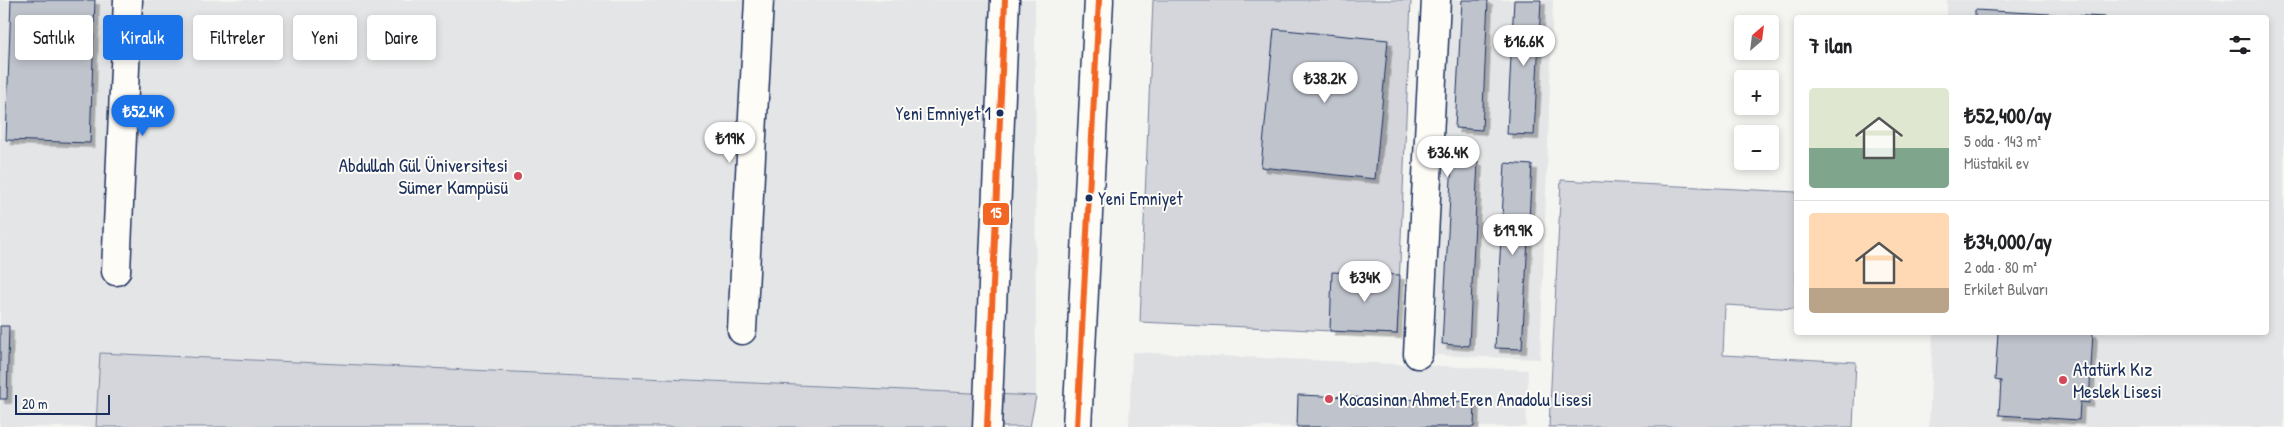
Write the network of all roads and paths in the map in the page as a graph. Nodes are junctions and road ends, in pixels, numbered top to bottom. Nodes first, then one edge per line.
1 (128, 0) edge
2 (759, 0) edge
3 (1005, 0) edge
4 (1099, 0) edge
5 (1436, 0) edge
6 (116, 271) dead end
7 (742, 330) dead end
8 (1418, 354) dead end
9 (987, 427) edge
10 (1076, 427) edge

1 - 6 street
2 - 7 street
3 - 9 street
4 - 10 street
5 - 8 street

